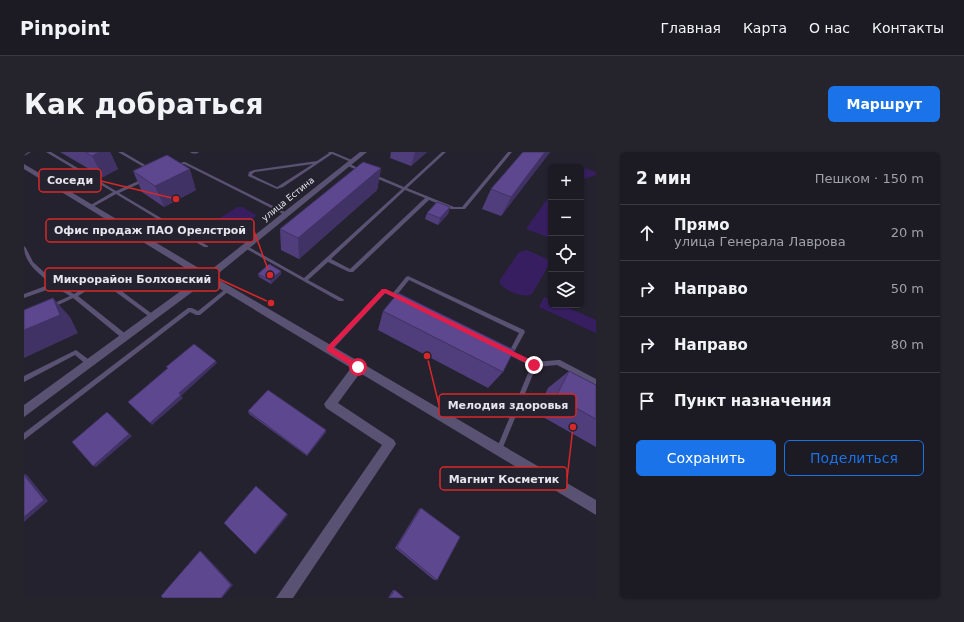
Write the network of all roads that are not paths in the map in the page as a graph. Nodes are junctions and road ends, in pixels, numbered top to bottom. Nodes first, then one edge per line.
1 (28, 152) edge
2 (48, 152) edge
3 (120, 152) edge
4 (192, 152) edge
5 (197, 152) edge
6 (331, 152) edge
7 (364, 152) edge
8 (444, 152) edge
9 (510, 152) edge
10 (24, 154) edge
11 (317, 162) junction
12 (349, 162) junction
13 (24, 166) edge
14 (172, 168) edge
15 (153, 170) edge
16 (147, 179) edge
17 (404, 188) junction
18 (115, 193) junction
19 (428, 198) junction
20 (90, 207) junction
21 (285, 213) junction
22 (206, 246) dead end
23 (245, 247) junction
24 (24, 248) edge
25 (327, 259) junction
26 (207, 277) junction
27 (305, 280) junction
28 (55, 285) junction
29 (228, 290) junction
30 (394, 295) junction
31 (24, 296) edge
32 (74, 296) junction
33 (340, 300) dead end
34 (407, 302) edge
35 (45, 309) edge
36 (153, 317) junction
37 (125, 337) junction
38 (497, 346) edge
39 (329, 349) junction
40 (511, 353) junction
41 (90, 364) junction
42 (534, 365) junction
43 (358, 367) junction
44 (24, 379) edge
45 (596, 382) edge
46 (24, 412) edge
47 (24, 438) edge
48 (499, 450) junction
49 (596, 508) edge
50 (284, 598) edge

1 - 10 street
2 - 18 lane
3 - 15 lane
4 - 5 lane
6 - 11 lane
6 - 12 lane
7 - 12 street, улица Естина
8 - 17 lane
9 - 19 lane
11 - 11 lane
12 - 17 lane
12 - 21 street, улица Естина
13 - 20 street
14 - 21 lane
16 - 18 lane
17 - 19 lane
17 - 25 lane
18 - 20 lane
18 - 22 lane
19 - 25 lane
20 - 26 street
21 - 23 street, улица Естина
23 - 26 street, улица Естина
23 - 27 lane
24 - 28 lane
25 - 27 lane
26 - 29 street
26 - 36 street, улица Естина
27 - 33 lane
28 - 31 lane
28 - 32 lane
29 - 39 street
29 - 47 lane
30 - 34 lane
30 - 39 lane
30 - 40 lane
32 - 35 lane
32 - 36 lane
32 - 37 lane
36 - 37 street, улица Естина
37 - 41 street, улица Естина
38 - 40 lane
39 - 43 street
40 - 42 lane
41 - 44 lane
41 - 46 street, улица Естина
42 - 45 lane
42 - 48 lane
43 - 48 street
43 - 50 street
48 - 49 street

